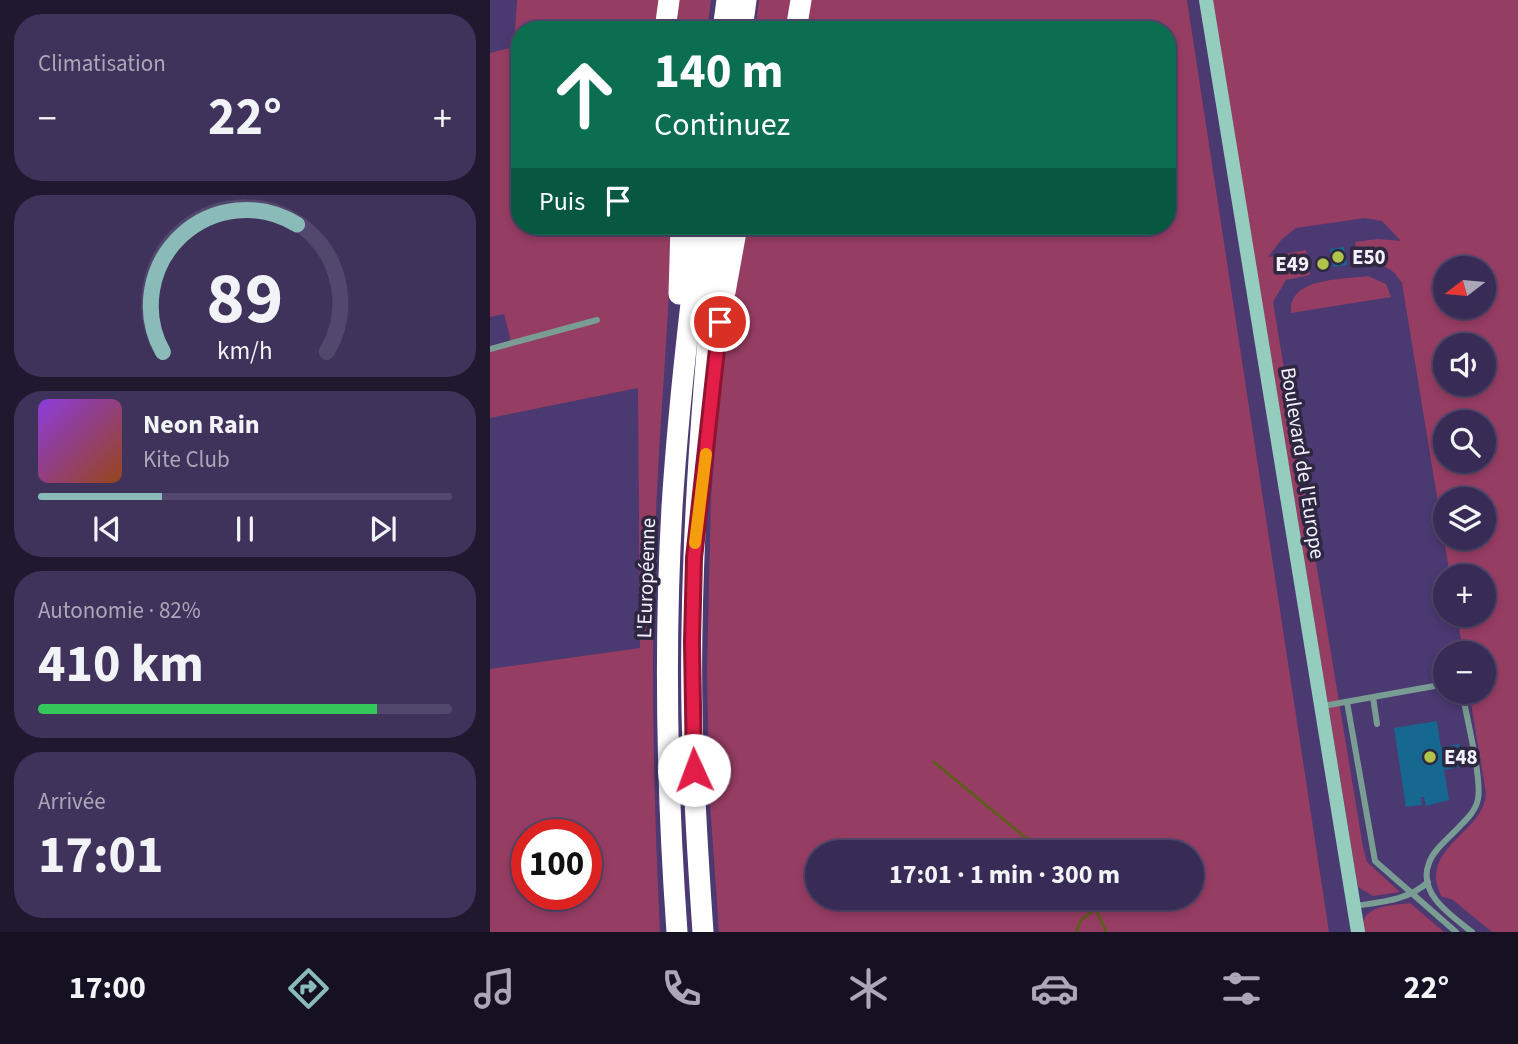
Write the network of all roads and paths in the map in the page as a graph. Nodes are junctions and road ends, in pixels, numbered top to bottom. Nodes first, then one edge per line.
1 (669, 0) edge
2 (727, 0) edge
3 (746, 0) edge
4 (801, 0) edge
5 (1206, 0) edge
6 (666, 21) edge
7 (724, 21) edge
8 (743, 21) edge
9 (798, 21) edge
10 (681, 235) edge
11 (698, 235) edge
12 (718, 235) edge
13 (735, 235) edge
14 (597, 320) dead end
15 (490, 349) edge
16 (672, 504) junction
17 (694, 558) junction
18 (1433, 686) edge
19 (1373, 697) junction
20 (1347, 702) junction
21 (1464, 704) edge
22 (1321, 706) junction
23 (1377, 724) dead end
24 (1428, 882) junction
25 (1411, 894) junction
26 (1353, 907) junction
27 (677, 932) edge
28 (703, 932) edge
29 (1358, 932) edge
30 (1456, 932) edge
31 (1472, 932) edge

1 - 6 highway
2 - 7 highway
3 - 8 highway
4 - 9 highway
5 - 22 main road, Boulevard de l'Europe
10 - 16 highway
11 - 16 highway, L'Européenne
12 - 17 highway
13 - 17 highway
14 - 15 lane
16 - 27 highway, L'Européenne
17 - 28 highway
18 - 19 lane
19 - 20 lane
19 - 23 lane
20 - 22 lane
20 - 25 lane
21 - 24 lane
22 - 26 main road, Boulevard de l'Europe
24 - 25 lane
24 - 31 lane
25 - 26 lane
25 - 30 lane
26 - 29 main road, Boulevard de l'Europe

